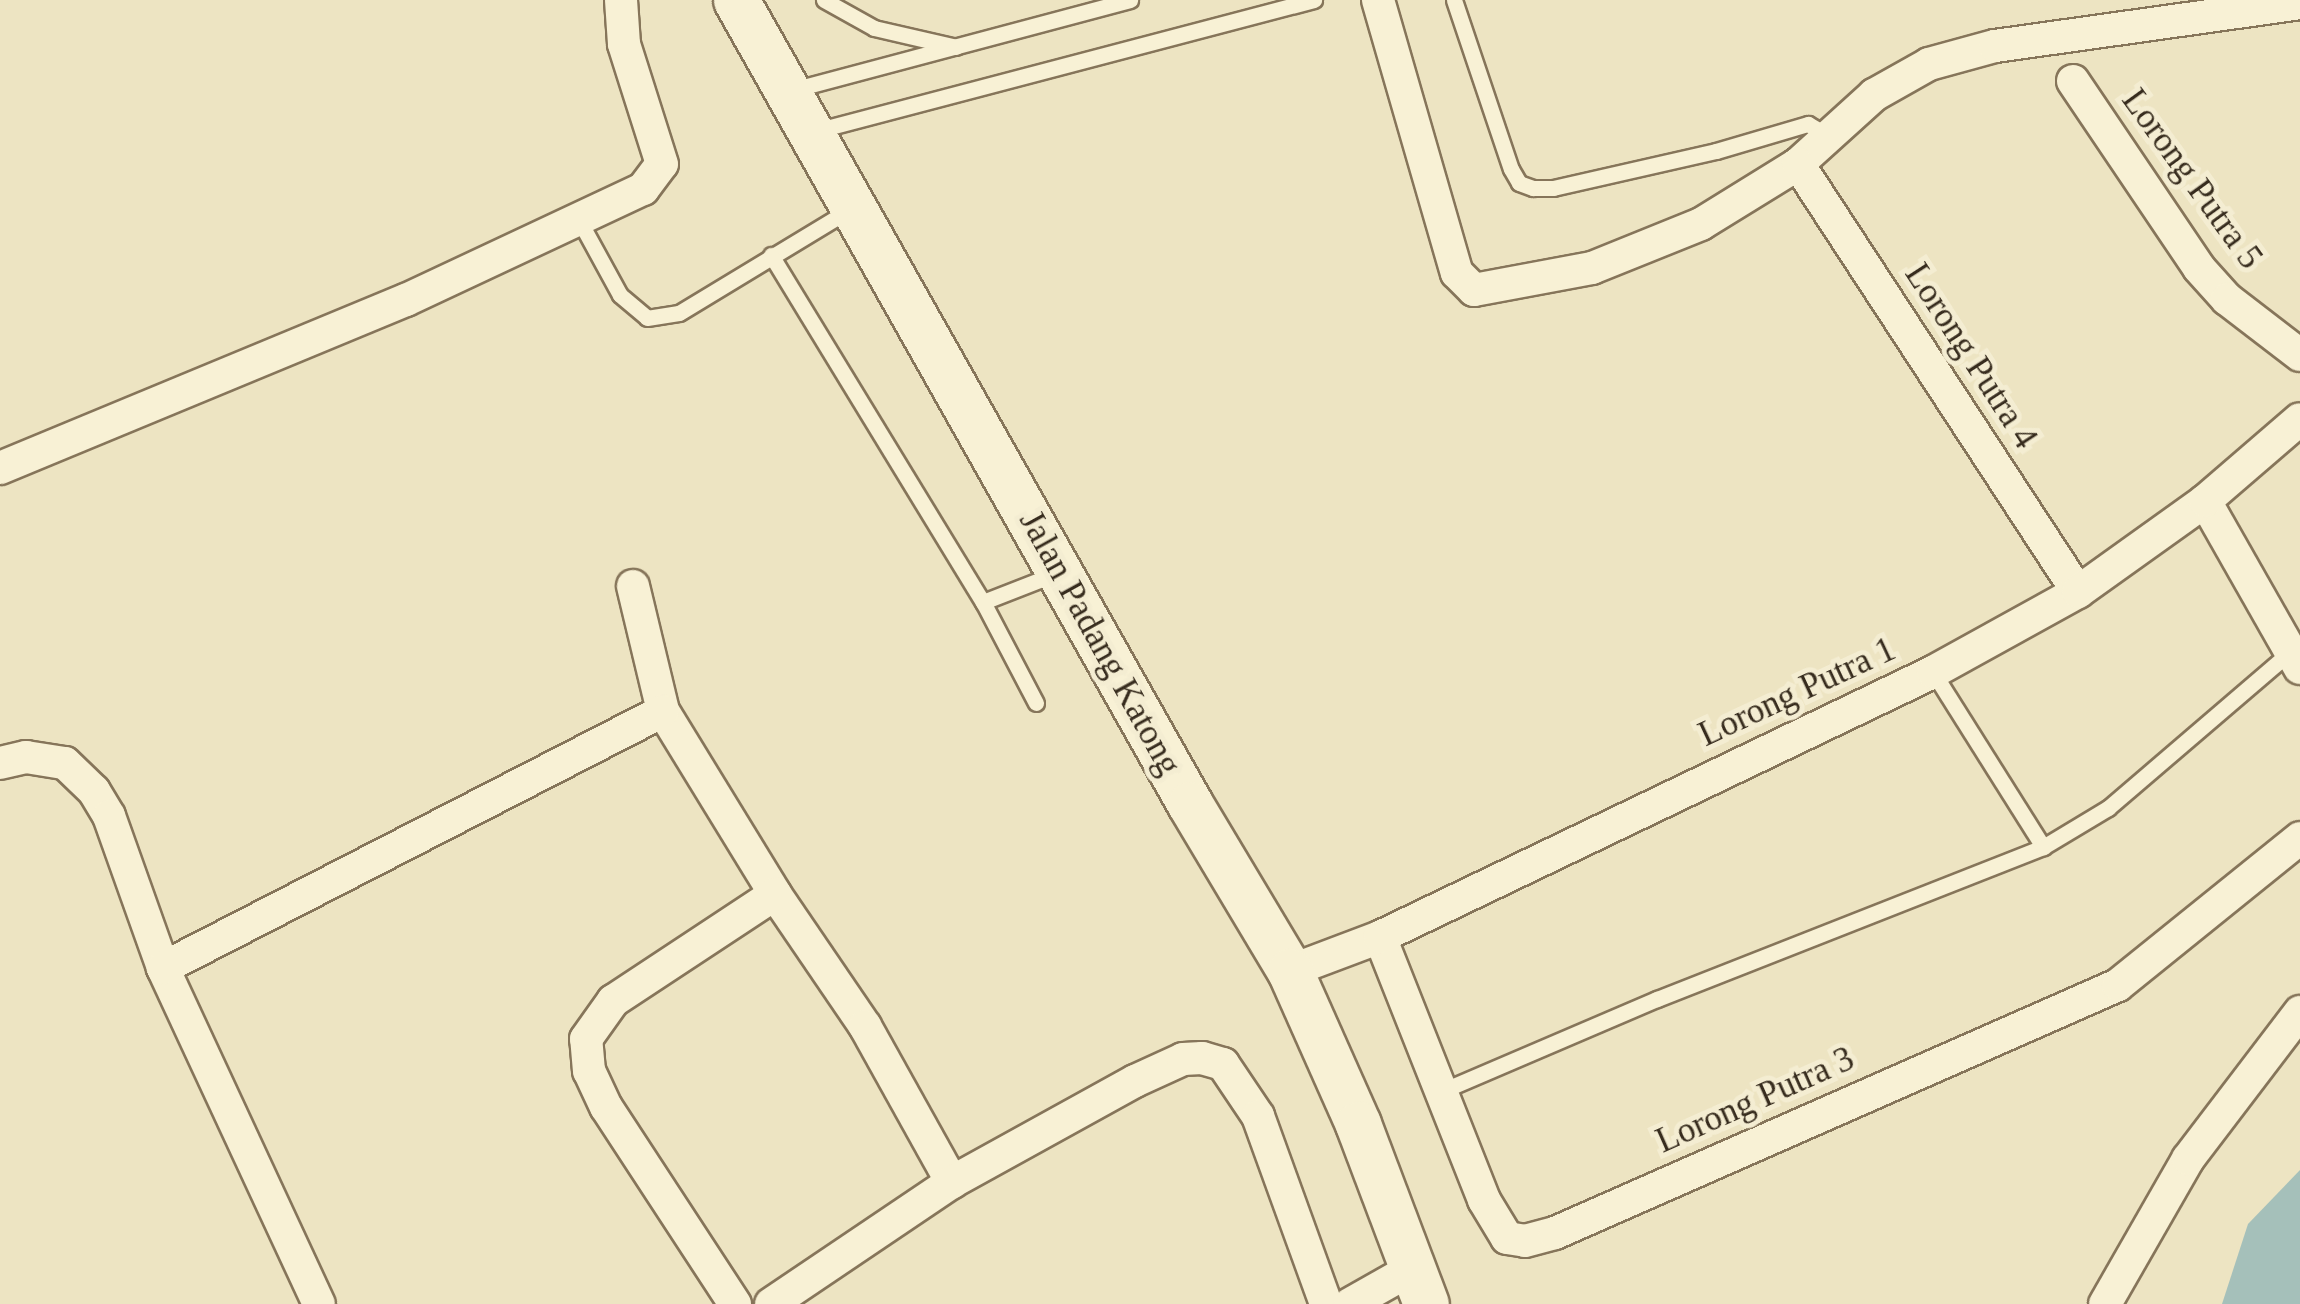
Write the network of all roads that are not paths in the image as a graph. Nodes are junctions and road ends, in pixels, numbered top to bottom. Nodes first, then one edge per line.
1 (621, 0) edge
2 (736, 0) edge
3 (824, 0) edge
4 (1130, 0) edge
5 (1314, 0) edge
6 (1378, 0) edge
7 (1454, 0) edge
8 (2300, 4) edge
9 (1272, 6) edge
10 (959, 47) junction
11 (2073, 81) dead end
12 (788, 91) junction
13 (811, 132) junction
14 (1827, 135) junction
15 (1798, 164) junction
16 (852, 208) junction
17 (579, 220) junction
18 (771, 255) junction
19 (2300, 356) edge
20 (2300, 420) edge
21 (0, 468) edge
22 (2205, 501) junction
23 (1059, 572) junction
24 (633, 586) dead end
25 (2078, 592) junction
26 (983, 602) junction
27 (2295, 661) edge
28 (1933, 672) junction
29 (1036, 703) dead end
30 (663, 712) junction
31 (0, 763) edge
32 (2300, 838) edge
33 (2044, 846) junction
34 (775, 894) junction
35 (1380, 937) junction
36 (163, 968) junction
37 (1290, 971) junction
38 (2300, 1012) edge
39 (1442, 1091) junction
40 (952, 1182) junction
41 (1420, 1286) edge
42 (319, 1304) edge
43 (736, 1304) edge
44 (770, 1304) edge
45 (1326, 1304) edge
46 (1350, 1304) edge
47 (2105, 1304) edge

1 - 17 street
2 - 12 street, Jalan Padang Katong
3 - 10 lane
4 - 10 lane
5 - 9 lane
6 - 15 street
7 - 14 lane
8 - 14 street
9 - 13 lane
10 - 12 lane
11 - 19 street, Lorong Putra 5
12 - 13 street, Jalan Padang Katong
13 - 16 street, Jalan Padang Katong
14 - 15 street
15 - 25 street, Lorong Putra 4
16 - 18 lane
16 - 23 street, Jalan Padang Katong
17 - 18 lane
17 - 21 street
18 - 26 lane
20 - 22 street, Lorong Putra 1
22 - 25 street, Lorong Putra 1
22 - 27 street
23 - 26 lane
23 - 37 street, Jalan Padang Katong
24 - 30 street
25 - 28 street, Lorong Putra 1
26 - 29 lane
27 - 33 lane
28 - 33 lane
28 - 35 street, Lorong Putra 1
30 - 34 street
30 - 36 street
31 - 36 street
32 - 39 street, Lorong Putra 3
33 - 39 lane
34 - 40 street
34 - 43 street
35 - 37 street, Lorong Putra 1
35 - 39 street, Lorong Putra 3
36 - 42 street
37 - 41 street, Jalan Padang Katong
38 - 47 street
40 - 44 street
40 - 45 street
41 - 46 street

